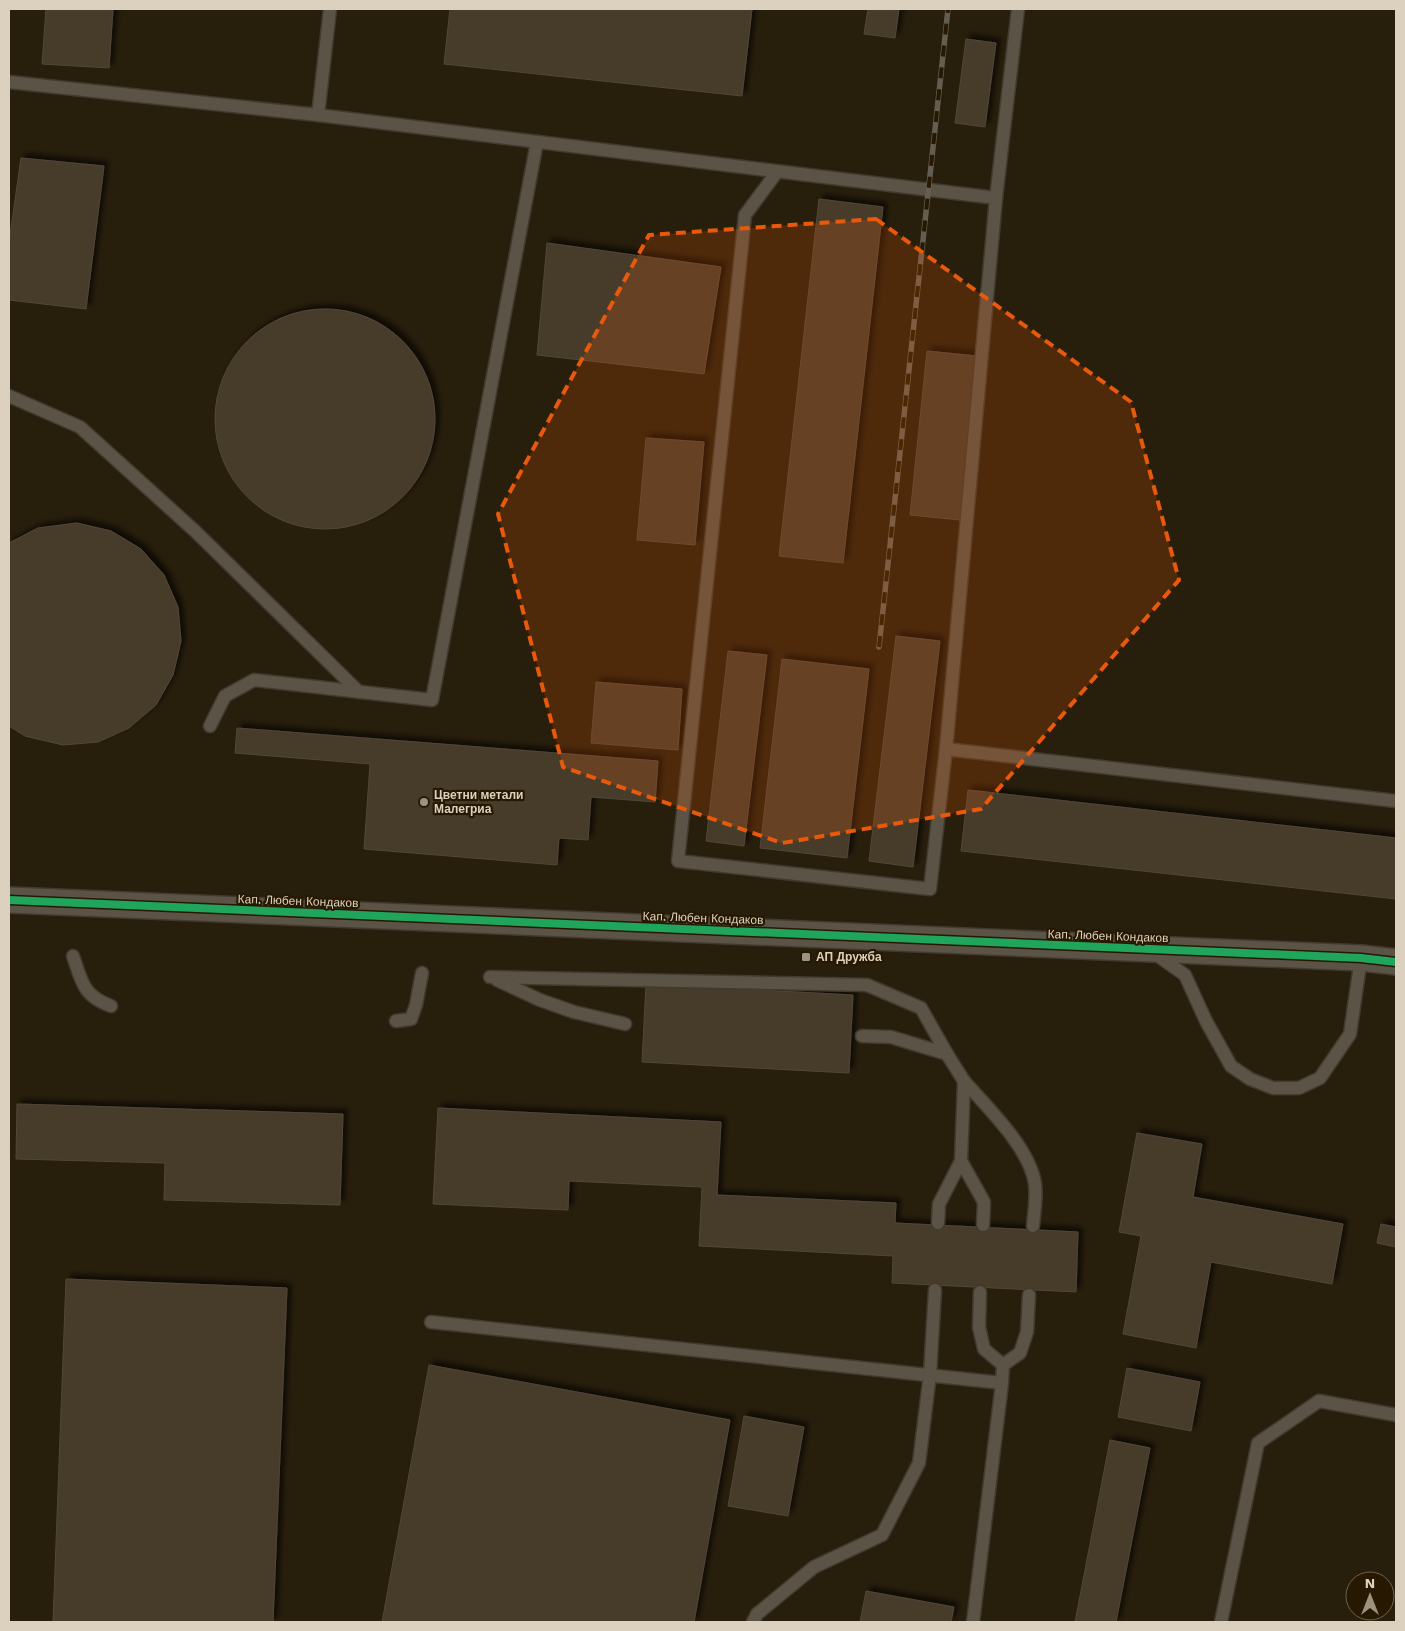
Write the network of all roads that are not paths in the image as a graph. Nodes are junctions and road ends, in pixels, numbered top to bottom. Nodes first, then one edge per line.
1 (330, 9) edge
2 (1018, 9) edge
3 (9, 82) edge
4 (318, 115) junction
5 (537, 142) junction
6 (777, 172) junction
7 (996, 198) junction
8 (9, 396) edge
9 (360, 692) junction
10 (210, 726) dead end
11 (946, 749) junction
12 (1396, 801) edge
13 (9, 900) edge
14 (1148, 949) junction
15 (73, 956) dead end
16 (1361, 958) junction
17 (1396, 962) edge
18 (422, 974) dead end
19 (111, 1006) dead end
20 (396, 1021) dead end
21 (625, 1024) dead end
22 (862, 1036) dead end
23 (947, 1054) junction
24 (964, 1081) junction
25 (961, 1160) junction
26 (938, 1223) dead end
27 (983, 1225) dead end
28 (1033, 1226) dead end
29 (935, 1290) dead end
30 (980, 1292) dead end
31 (1029, 1295) dead end
32 (431, 1322) dead end
33 (1004, 1365) junction
34 (930, 1374) junction
35 (1002, 1383) junction
36 (1396, 1415) edge
37 (753, 1622) edge
38 (972, 1622) edge
39 (1221, 1622) edge

1 - 4 lane
2 - 7 lane
3 - 4 lane
4 - 5 lane
5 - 6 lane
5 - 9 lane
6 - 7 lane
6 - 11 lane
7 - 11 lane
8 - 9 lane
9 - 10 lane
11 - 12 lane
13 - 14 street, Кап. Любен Кондаков
14 - 16 street, Кап. Любен Кондаков
14 - 16 lane
15 - 19 lane
16 - 17 street, Кап. Любен Кондаков
18 - 20 lane
21 - 23 lane
22 - 23 lane
23 - 24 lane
24 - 25 lane
24 - 28 lane
25 - 26 lane
25 - 27 lane
29 - 34 lane
30 - 33 lane
31 - 33 lane
32 - 34 lane
33 - 35 lane
34 - 35 lane
34 - 37 lane
35 - 38 lane
36 - 39 lane

